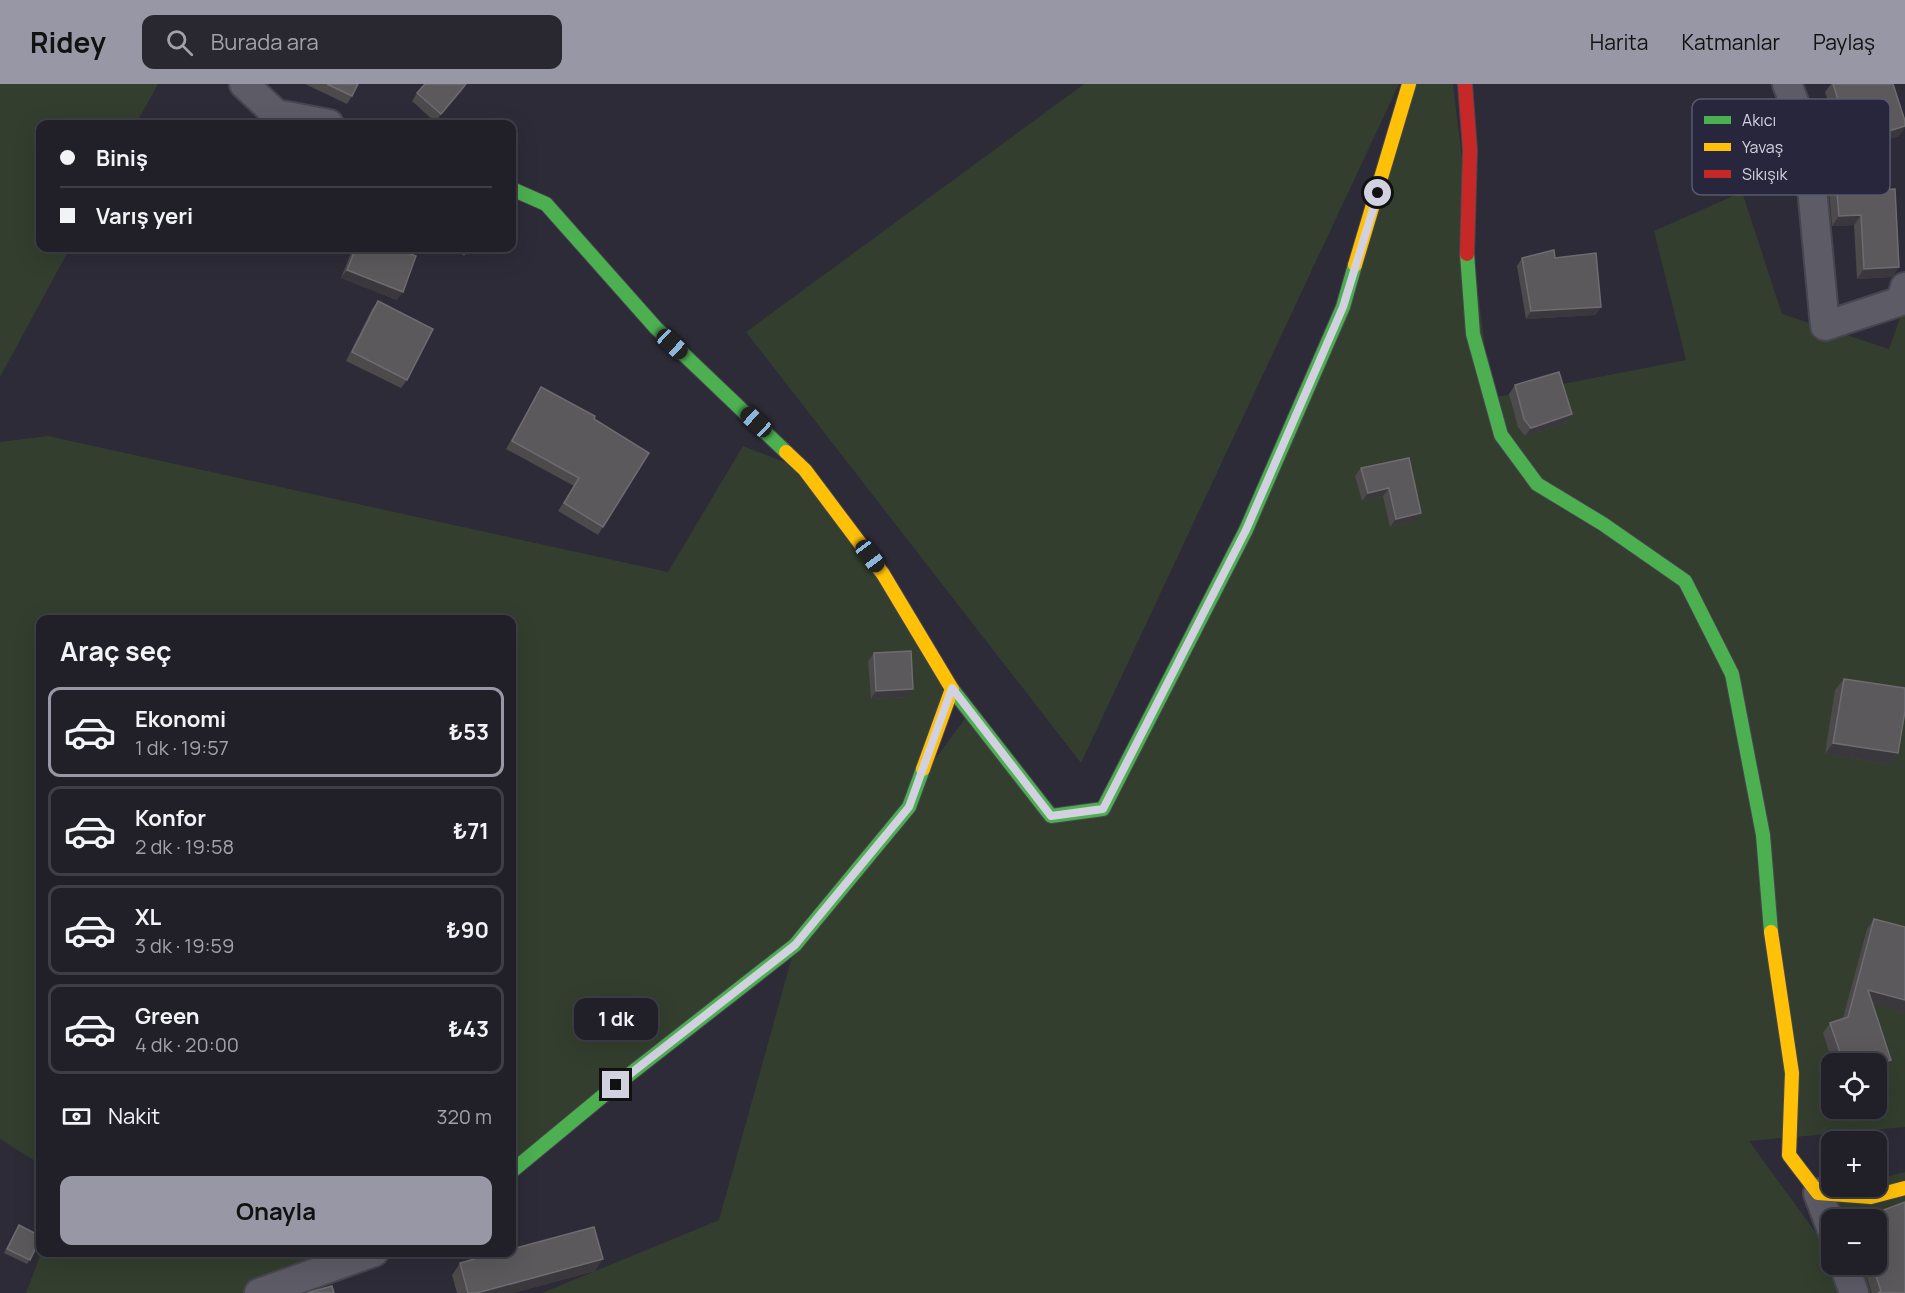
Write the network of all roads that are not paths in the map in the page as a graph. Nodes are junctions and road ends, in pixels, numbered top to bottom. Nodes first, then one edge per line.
1 (244, 84) edge
2 (1409, 84) edge
3 (1466, 84) edge
4 (1787, 84) edge
5 (1793, 99) edge
6 (308, 120) edge
7 (516, 191) edge
8 (1813, 195) edge
9 (1905, 287) edge
10 (952, 688) junction
11 (516, 1168) edge
12 (1905, 1188) edge
13 (1818, 1193) junction
14 (1824, 1209) edge
15 (360, 1257) edge
16 (1848, 1275) edge
17 (259, 1293) edge
18 (1854, 1293) edge

1 - 6 street
2 - 10 street
3 - 13 street
4 - 5 street
7 - 10 street
8 - 9 street
10 - 11 street
12 - 13 street
13 - 14 street
15 - 17 street
16 - 18 street

